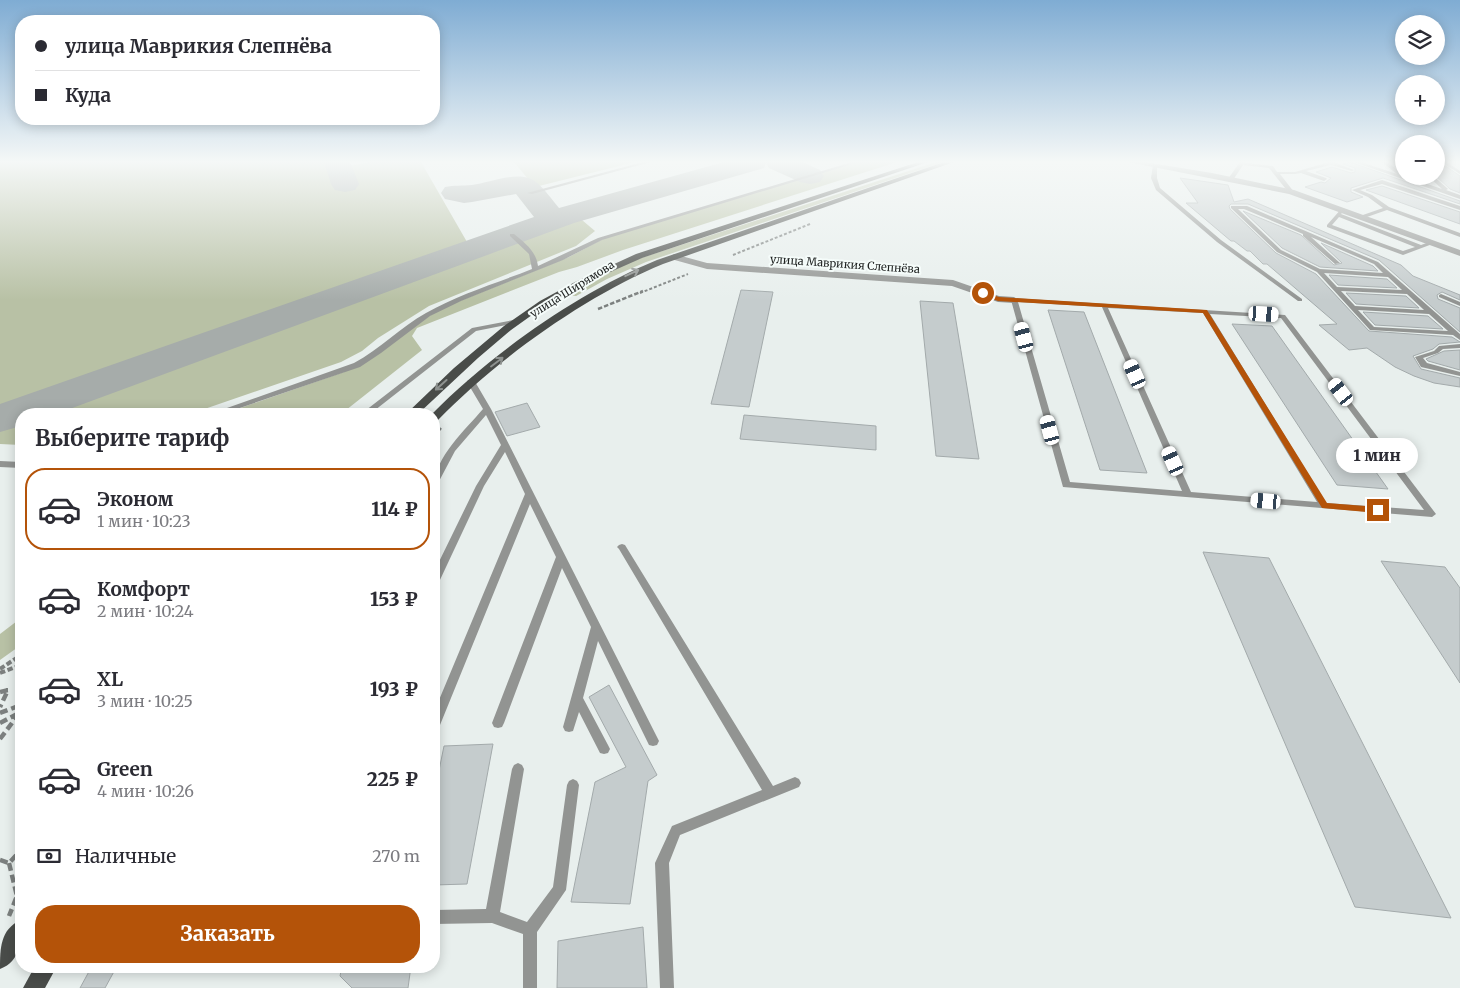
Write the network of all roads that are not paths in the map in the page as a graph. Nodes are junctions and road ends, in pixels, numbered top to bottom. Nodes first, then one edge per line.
1 (703, 208) edge
2 (785, 208) edge
3 (817, 208) edge
4 (1180, 208) edge
5 (1235, 208) edge
6 (1248, 208) edge
7 (1330, 208) edge
8 (1387, 208) joint
9 (1340, 212) junction
10 (1362, 217) junction
11 (1297, 229) junction
12 (512, 235) dead end
13 (1460, 235) edge
14 (1432, 242) junction
15 (1422, 247) junction
16 (1460, 253) edge
17 (674, 257) junction
18 (1337, 263) dead end
19 (535, 270) junction
20 (1319, 271) junction
21 (1390, 275) junction
22 (1335, 289) junction
23 (562, 291) junction
24 (1409, 292) junction
25 (1441, 296) dead end
26 (588, 298) junction
27 (1014, 300) junction
28 (1300, 300) dead end
29 (1460, 304) edge
30 (1104, 305) junction
31 (1353, 308) junction
32 (1205, 311) junction
33 (1430, 312) junction
34 (519, 321) junction
35 (1453, 333) junction
36 (1460, 338) edge
37 (1460, 346) edge
38 (486, 347) junction
39 (514, 349) junction
40 (1460, 374) edge
41 (471, 382) junction
42 (232, 408) edge
43 (373, 408) edge
44 (417, 408) edge
45 (487, 409) junction
46 (440, 412) edge
47 (505, 445) junction
48 (0, 464) edge
49 (15, 465) edge
50 (440, 472) edge
51 (530, 493) junction
52 (1188, 495) junction
53 (1324, 506) junction
54 (622, 547) dead end
55 (561, 557) junction
56 (440, 569) edge
57 (596, 627) junction
58 (576, 698) junction
59 (440, 710) edge
60 (498, 723) dead end
61 (568, 727) dead end
62 (653, 741) dead end
63 (604, 749) dead end
64 (518, 769) dead end
65 (795, 783) dead end
66 (573, 785) dead end
67 (771, 793) junction
68 (492, 916) junction
69 (440, 917) edge
70 (13, 926) edge
71 (530, 930) junction
72 (0, 959) edge
73 (43, 973) edge
74 (33, 988) edge
75 (530, 988) edge
76 (667, 988) edge

1 - 19 lane
2 - 23 main road, улица Ширямова
3 - 17 main road, улица Ширямова
4 - 28 lane
5 - 20 lane
6 - 11 lane
7 - 9 street
8 - 10 lane
8 - 13 lane
9 - 10 street
9 - 15 lane
9 - 15 lane
10 - 14 street
11 - 18 lane
11 - 21 lane
12 - 19 lane
14 - 15 lane
14 - 16 street
26 -> 17 main road, улица Ширямова
17 - 27 street, улица Маврикия Слепнёва
19 - 42 lane
20 - 21 lane
20 - 22 lane
21 - 24 lane
22 - 24 lane
22 - 31 lane
23 - 26 main road
23 - 34 main road, улица Ширямова
24 - 33 lane
25 - 29 lane
26 - 39 main road, улица Ширямова
27 - 30 lane
27 - 52 lane
30 - 32 lane
30 - 52 lane
31 - 33 lane
31 - 35 lane
32 - 53 lane
32 - 53 lane
33 - 35 lane
34 - 38 main road, улица Ширямова
34 - 43 lane
35 - 36 lane
37 - 40 lane
38 - 39 main road
38 -> 44 main road, улица Ширямова
41 -> 39 main road, улица Ширямова
41 - 45 lane
41 - 46 main road, улица Ширямова
45 - 47 lane
45 - 50 lane
47 - 51 lane
47 - 56 lane
48 - 49 lane
51 - 55 lane
51 - 59 lane
52 - 53 lane
54 - 67 lane
55 - 57 lane
55 - 60 lane
57 - 58 lane
57 - 62 lane
58 - 61 lane
58 - 63 lane
64 - 68 lane
65 - 67 lane
66 - 71 lane
67 - 76 lane
68 - 69 lane
68 - 71 lane
70 - 72 main road
71 - 75 lane
73 - 74 main road

